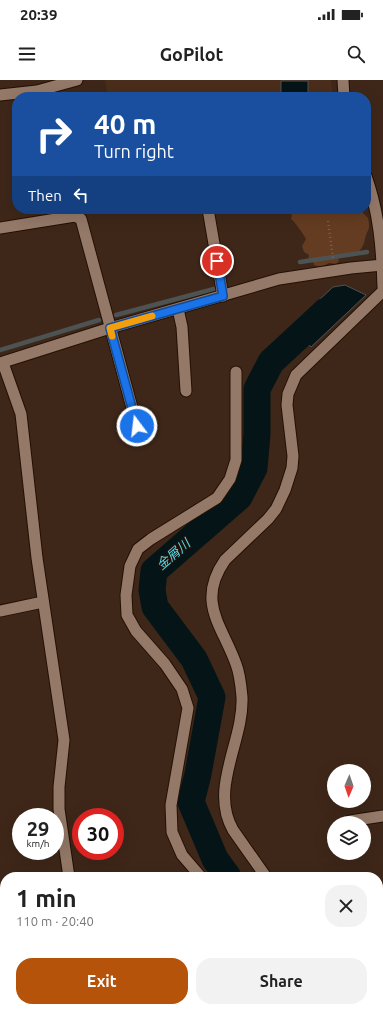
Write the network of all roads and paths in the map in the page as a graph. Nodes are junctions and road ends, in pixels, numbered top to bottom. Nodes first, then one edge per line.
1 (77, 80) edge
2 (343, 80) edge
3 (28, 92) edge
4 (344, 92) edge
5 (12, 94) edge
6 (0, 95) edge
7 (371, 190) edge
8 (209, 214) edge
9 (328, 220) dead end
10 (0, 228) edge
11 (334, 261) dead end
12 (383, 266) edge
13 (383, 287) edge
14 (383, 291) edge
15 (223, 296) junction
16 (178, 309) junction
17 (110, 328) junction
18 (1, 363) edge
19 (236, 372) dead end
20 (186, 391) dead end
21 (137, 426) dead end
22 (44, 602) junction
23 (0, 611) edge
24 (383, 816) edge
25 (371, 818) edge
26 (68, 872) edge
27 (197, 872) edge
28 (262, 872) edge

1 - 3 street
2 - 4 street
5 - 6 street
7 - 12 street
8 - 15 street
9 - 11 path
10 - 17 street
12 - 13 street
12 - 15 street
14 - 28 street
15 - 16 street
16 - 17 street
16 - 20 street
17 - 18 street
17 - 21 street
18 - 22 street
19 - 27 street
22 - 23 street
22 - 26 street
24 - 25 street

